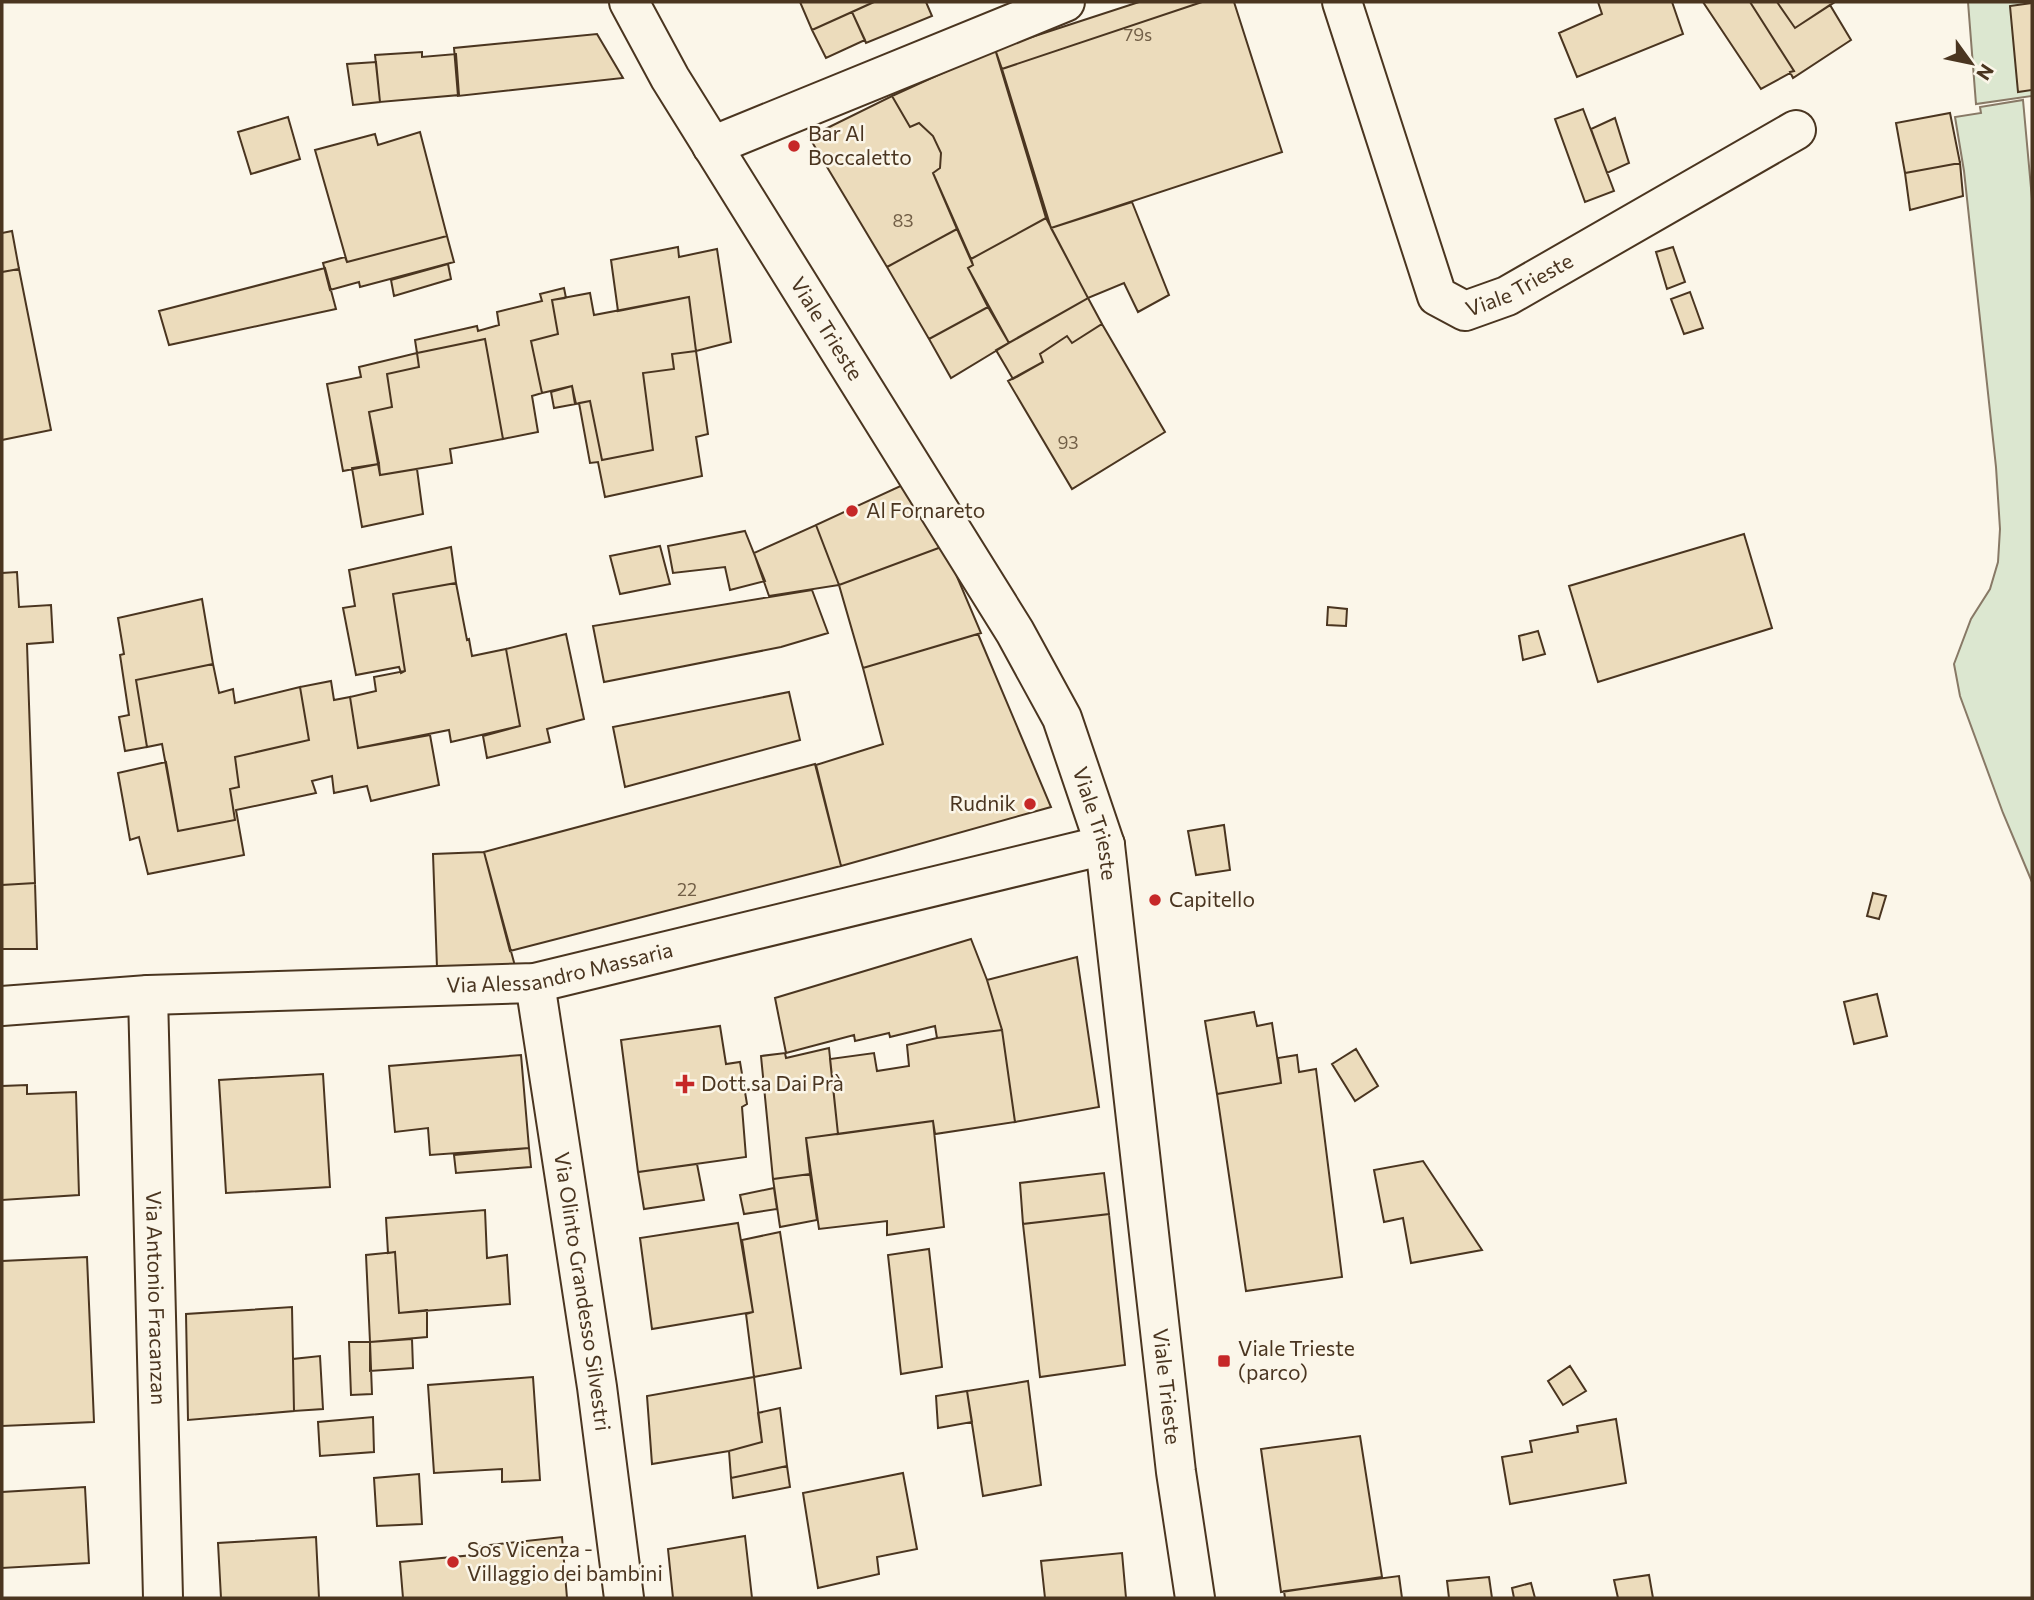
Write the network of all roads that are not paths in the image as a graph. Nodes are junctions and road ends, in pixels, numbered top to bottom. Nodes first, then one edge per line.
1 (629, 2) edge
2 (1065, 2) edge
3 (1342, 2) edge
4 (1796, 130) dead end
5 (712, 146) junction
6 (1105, 845) junction
7 (535, 983) junction
8 (148, 995) junction
9 (2, 1006) edge
10 (163, 1598) edge
11 (624, 1598) edge
12 (1195, 1598) edge

1 - 5 street, Viale Trieste
2 - 5 street
3 - 4 street, Viale Trieste
5 - 6 street, Viale Trieste
6 - 7 street, Via Alessandro Massaria
6 - 12 street, Viale Trieste
7 - 8 street, Via Alessandro Massaria
7 - 11 street, Via Olinto Grandesso Silvestri
8 - 9 street, Via Alessandro Massaria
8 - 10 street, Via Antonio Fracanzan

